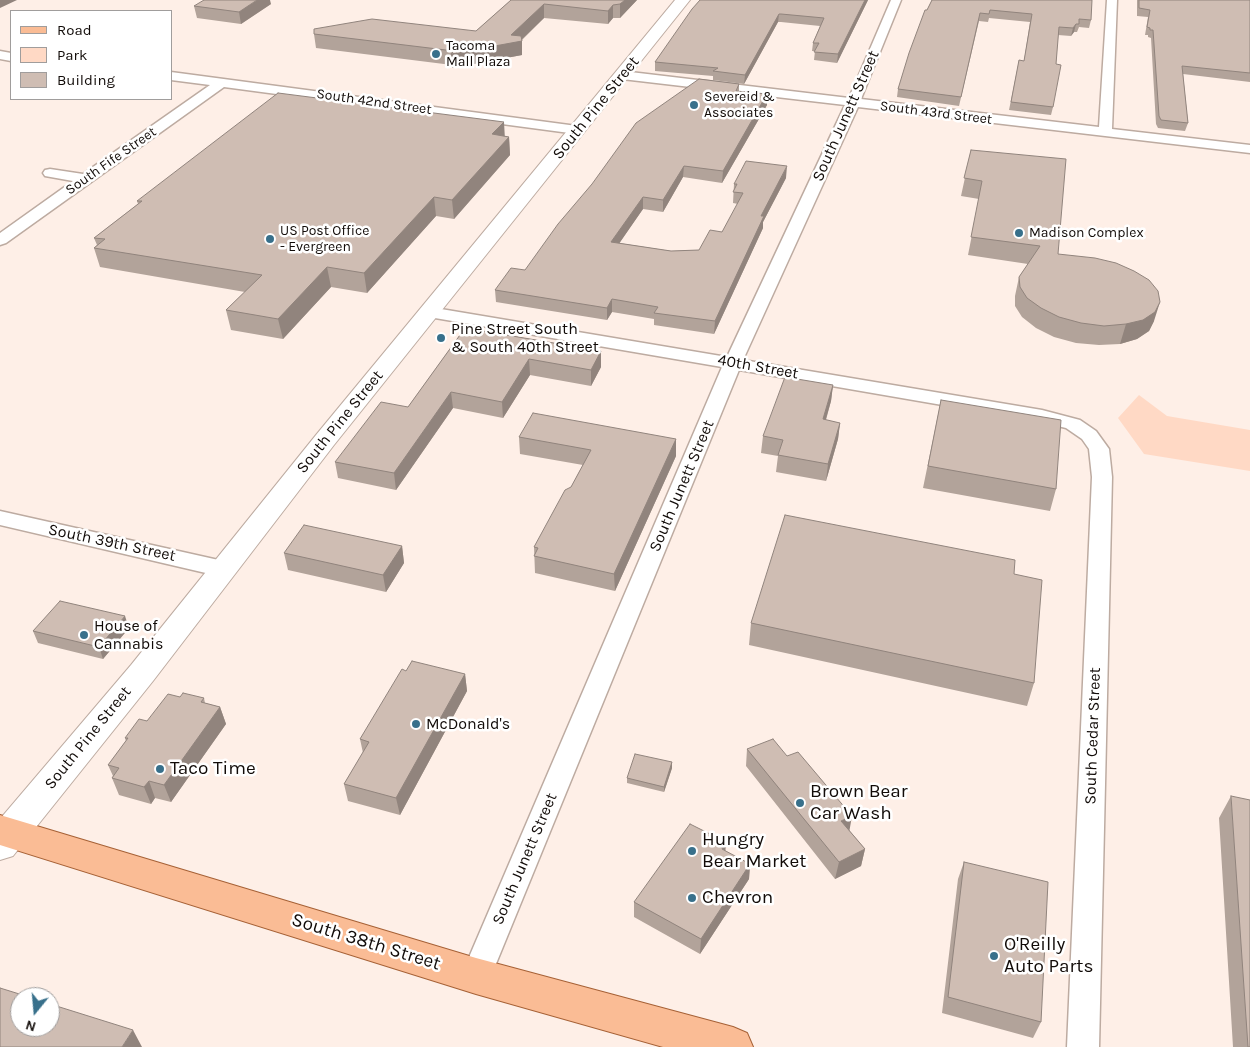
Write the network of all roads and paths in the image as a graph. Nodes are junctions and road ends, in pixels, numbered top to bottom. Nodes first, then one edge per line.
1 (683, 0) edge
2 (896, 0) edge
3 (1112, 0) edge
4 (622, 75) junction
5 (172, 76) edge
6 (222, 82) junction
7 (853, 103) junction
8 (577, 130) junction
9 (1105, 132) junction
10 (1250, 149) edge
11 (50, 173) dead end
12 (85, 179) junction
13 (0, 240) edge
14 (429, 312) junction
15 (734, 363) junction
16 (1084, 431) joint
17 (0, 518) edge
18 (223, 569) junction
19 (3, 836) edge
20 (476, 976) junction
21 (733, 1047) edge
22 (1083, 1047) edge

1 - 4 main road, South Pine Street
2 - 7 street, South Junett Street
3 - 9 street
4 - 7 street, South 43rd Street
4 - 8 main road, South Pine Street
5 - 6 street, South 42nd Street
6 - 8 street, South 42nd Street
6 - 12 street, South Fife Street
7 - 9 street, South 43rd Street
7 - 15 street, South Junett Street
8 - 14 main road, South Pine Street
9 - 10 street, South 43rd Street
11 - 12 street
12 - 13 street, South Fife Street
14 - 15 street, 40th Street
14 - 18 main road, South Pine Street
15 - 16 street, 40th Street
15 - 20 street, South Junett Street
16 - 22 street, South Cedar Street
17 - 18 street, South 39th Street
18 - 19 main road, South Pine Street
19 - 20 main road, South 38th Street
20 - 21 main road, South 38th Street

